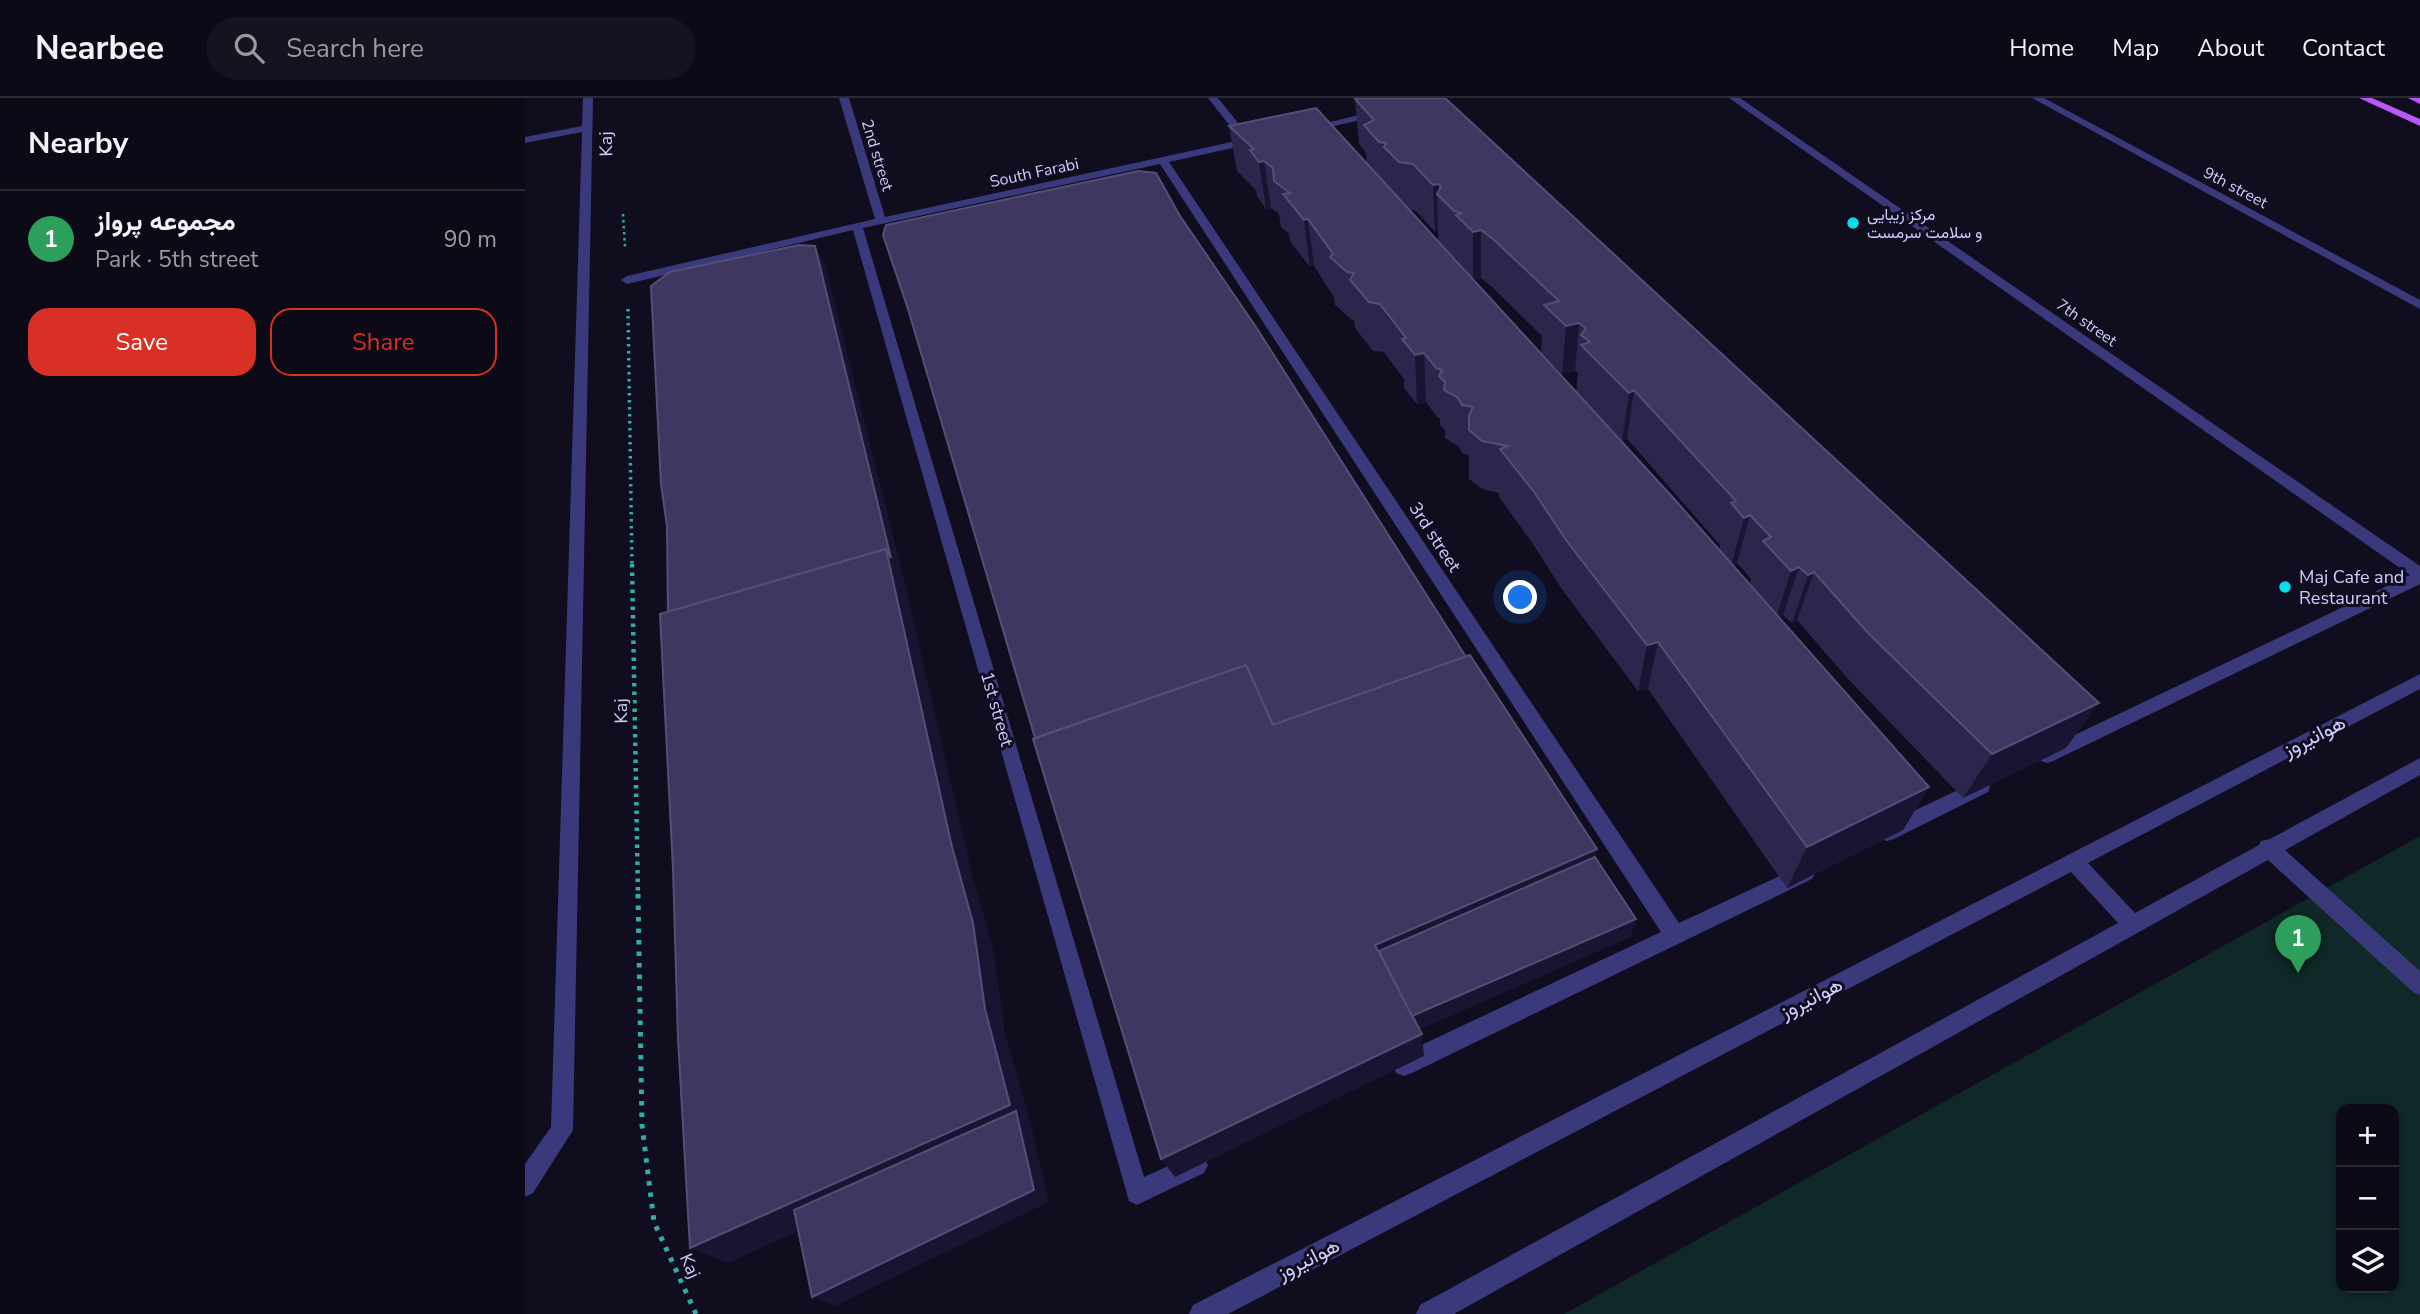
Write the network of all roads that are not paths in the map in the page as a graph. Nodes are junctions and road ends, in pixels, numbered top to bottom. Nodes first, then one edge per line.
1 (588, 98) edge
2 (844, 98) edge
3 (1213, 98) edge
4 (1734, 98) edge
5 (2038, 98) edge
6 (2364, 98) edge
7 (2413, 98) edge
8 (2420, 101) edge
9 (1394, 110) edge
10 (2420, 122) edge
11 (587, 128) junction
12 (1301, 130) edge
13 (1274, 136) edge
14 (525, 140) edge
15 (1248, 142) junction
16 (1163, 160) junction
17 (881, 221) junction
18 (857, 226) junction
19 (627, 280) road end
20 (2420, 305) edge
21 (2420, 575) edge
22 (2420, 681) edge
23 (2032, 763) edge
24 (2420, 766) edge
25 (1995, 781) edge
26 (1872, 840) edge
27 (2268, 847) junction
28 (2073, 861) junction
29 (1822, 864) edge
30 (2133, 925) junction
31 (1675, 935) junction
32 (2420, 985) edge
33 (1387, 1073) edge
34 (1212, 1157) edge
35 (525, 1185) edge
36 (1202, 1314) edge
37 (1429, 1314) edge

1 - 11 street
2 - 17 street, 2nd street
3 - 15 street
4 - 21 street, 7th street
5 - 20 street, 9th street
6 - 10 main road
7 - 8 main road
9 - 12 street
11 - 14 street
11 - 35 street
13 - 15 street, South Farabi
15 - 16 street, South Farabi
16 - 17 street, South Farabi
16 - 31 street, 3rd street
17 - 18 street, South Farabi
18 - 19 street, South Farabi
18 - 34 street, 1st street
21 - 23 street
22 - 28 street, هوانیروز
24 - 27 street
25 - 26 street
27 - 30 street
27 - 32 street
28 - 30 street
28 - 36 street, هوانیروز
29 - 31 street
30 - 37 street
31 - 33 street

